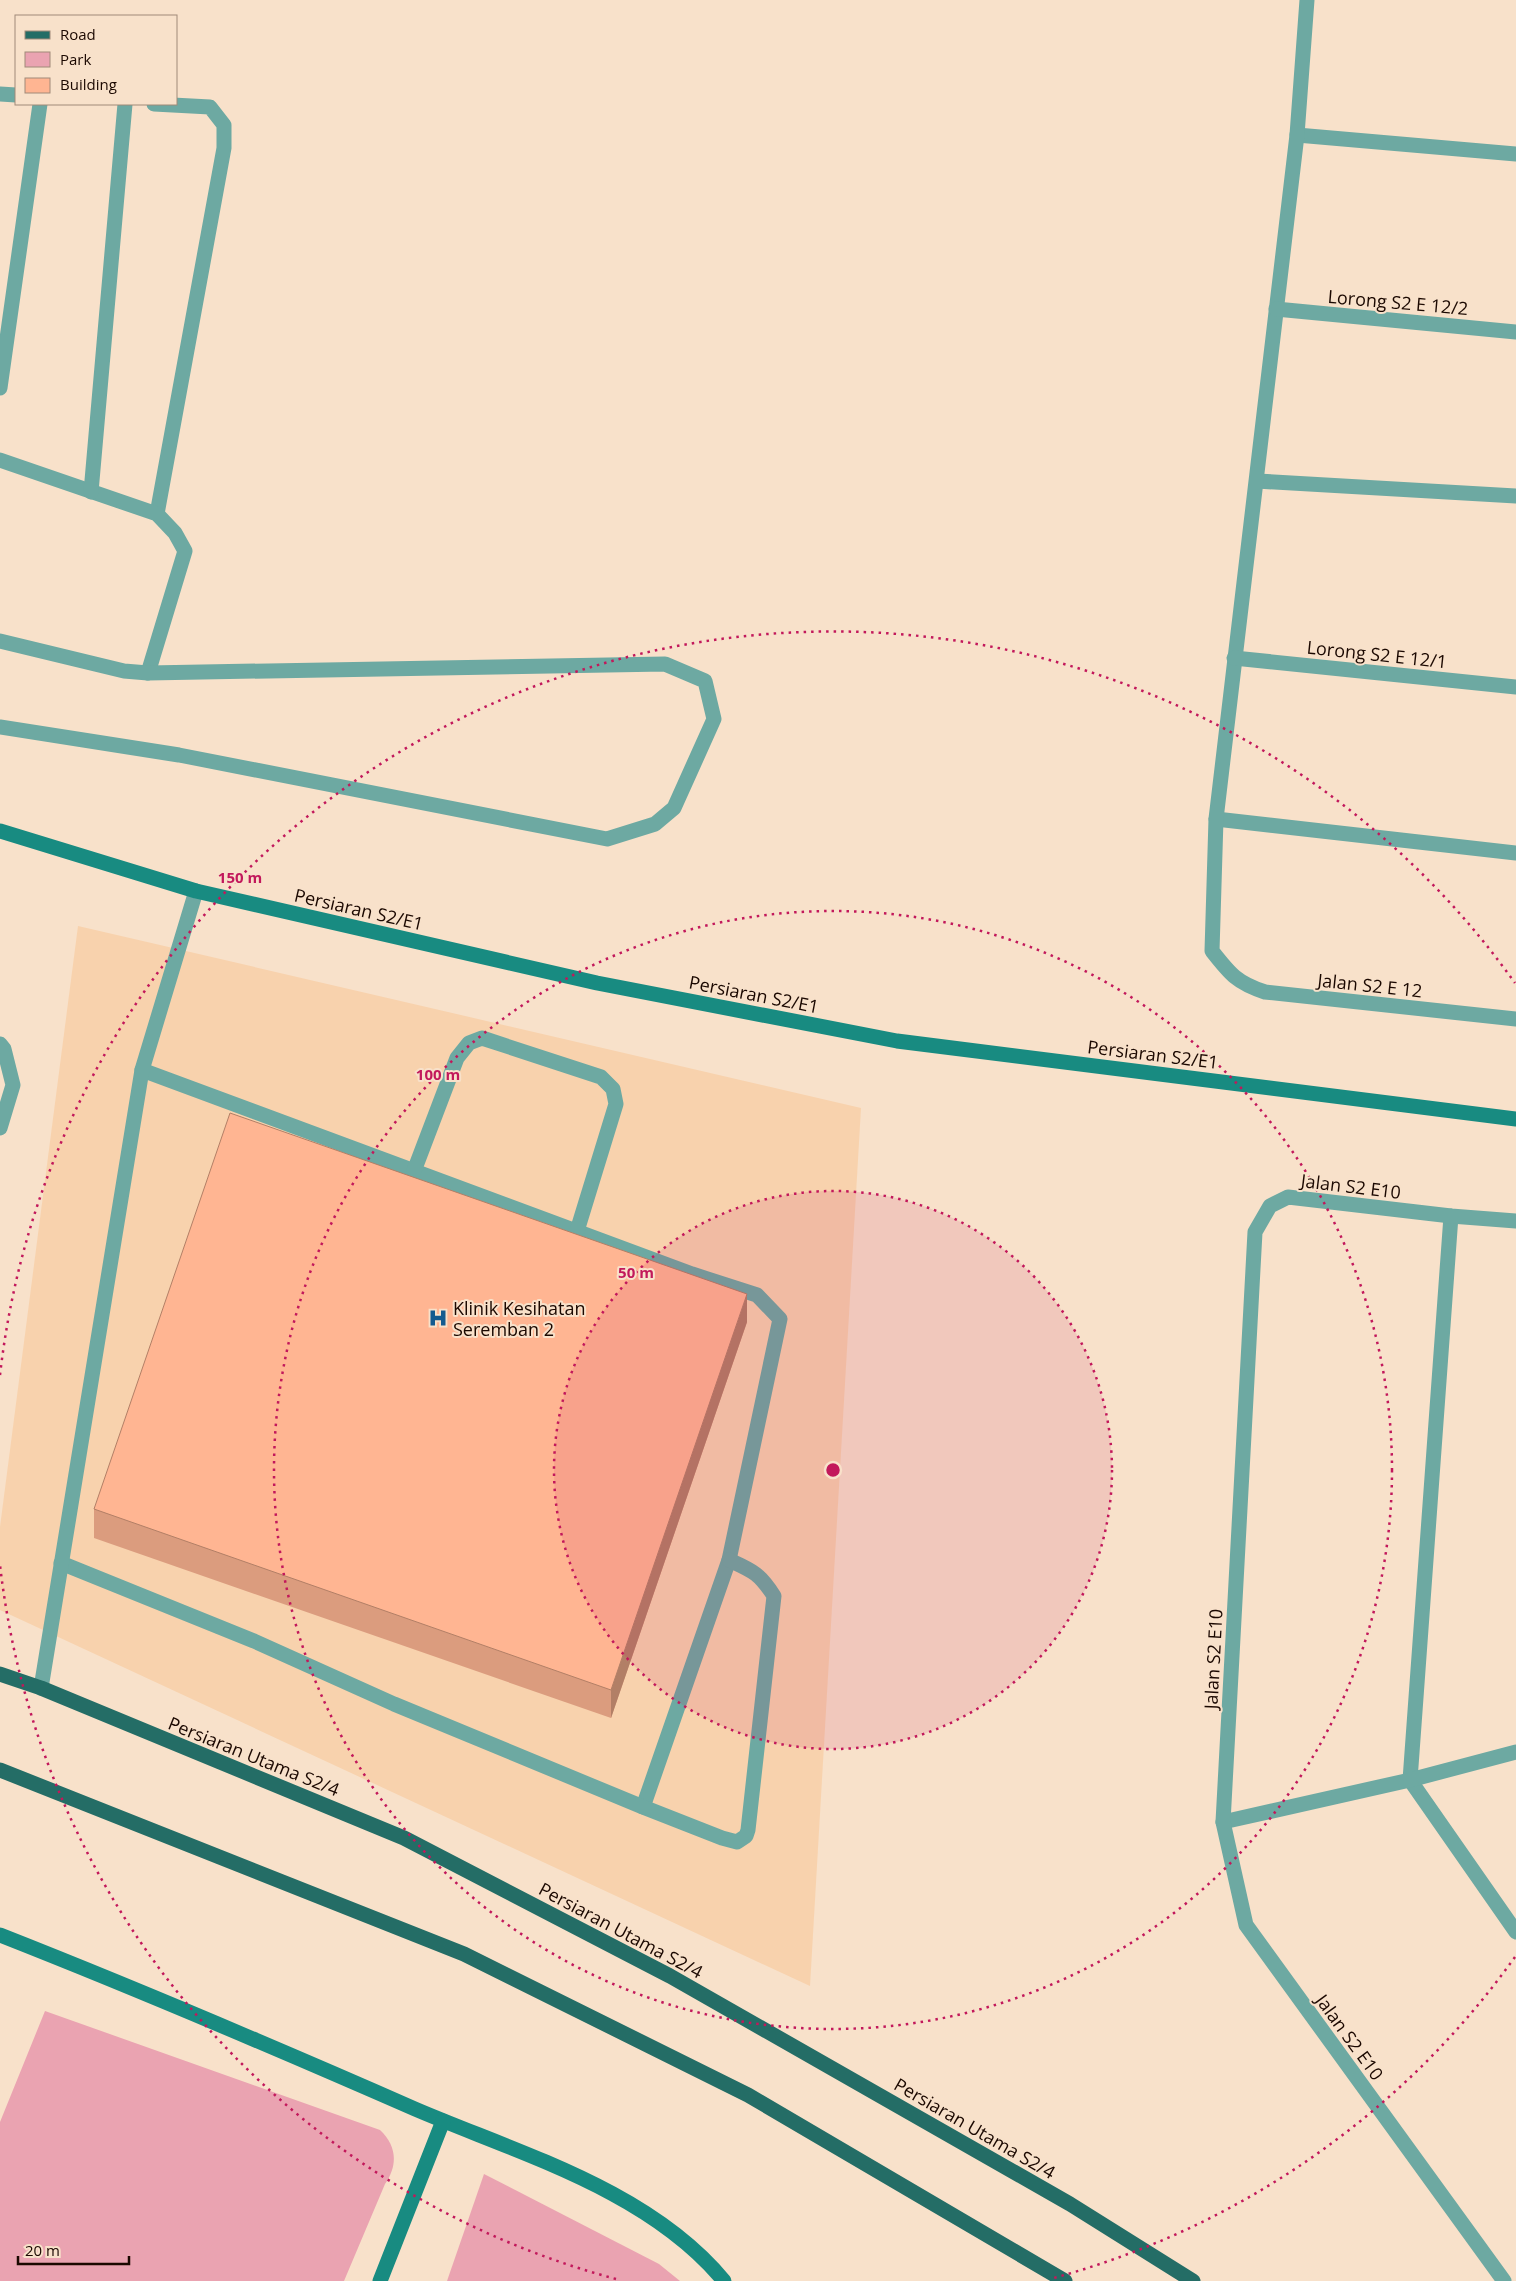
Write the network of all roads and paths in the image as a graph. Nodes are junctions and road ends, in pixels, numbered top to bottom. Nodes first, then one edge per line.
1 (1307, 0) edge
2 (0, 94) edge
3 (15, 95) edge
4 (40, 105) edge
5 (125, 105) edge
6 (168, 105) edge
7 (1297, 135) junction
8 (1516, 154) edge
9 (1276, 309) junction
10 (1516, 332) edge
11 (0, 388) edge
12 (0, 460) edge
13 (1257, 481) junction
14 (91, 492) junction
15 (1516, 496) edge
16 (157, 514) junction
17 (0, 641) edge
18 (1234, 658) junction
19 (148, 673) junction
20 (1516, 687) edge
21 (0, 727) edge
22 (1216, 819) junction
23 (0, 831) edge
24 (1516, 853) edge
25 (196, 891) junction
26 (1516, 1019) edge
27 (0, 1044) edge
28 (142, 1070) junction
29 (1516, 1119) edge
30 (0, 1128) edge
31 (414, 1171) junction
32 (1451, 1216) junction
33 (1516, 1221) edge
34 (577, 1231) junction
35 (729, 1560) junction
36 (61, 1564) junction
37 (0, 1674) edge
38 (41, 1688) junction
39 (1516, 1752) edge
40 (0, 1770) edge
41 (1410, 1780) junction
42 (643, 1807) junction
43 (1223, 1822) junction
44 (1516, 1932) edge
45 (0, 1935) edge
46 (443, 2121) junction
47 (380, 2281) edge
48 (724, 2281) edge
49 (1065, 2281) edge
50 (1193, 2281) edge
51 (1504, 2281) edge

1 - 7 street, Jalan S2 E 12
2 - 3 street
4 - 11 street
5 - 14 street
6 - 16 street
7 - 8 street
7 - 9 street, Jalan S2 E 12
9 - 10 street, Lorong S2 E 12/2
9 - 13 street, Jalan S2 E 12
12 - 14 street
13 - 15 street
13 - 18 street, Jalan S2 E 12
14 - 16 street
16 - 19 street
17 - 19 street
18 - 20 street, Lorong S2 E 12/1
18 - 22 street, Jalan S2 E 12
19 - 21 street
22 - 24 street
22 - 26 street, Jalan S2 E 12
23 - 25 street, Persiaran S2/E1
25 - 28 street
25 - 29 street, Persiaran S2/E1
27 - 30 street
28 - 31 street
28 - 36 street
31 - 34 street
31 - 34 street
32 - 33 street, Jalan S2 E10
32 - 41 street
32 - 43 street, Jalan S2 E10
34 - 35 street
35 - 42 street
35 - 42 street
36 - 38 street
36 - 42 street
37 - 38 main road, Persiaran Utama S2/4
38 - 50 main road, Persiaran Utama S2/4
39 - 41 street
40 - 49 main road
41 - 43 street
41 - 44 street
43 - 51 street, Jalan S2 E10
45 - 46 street
46 - 47 street
46 - 48 street

